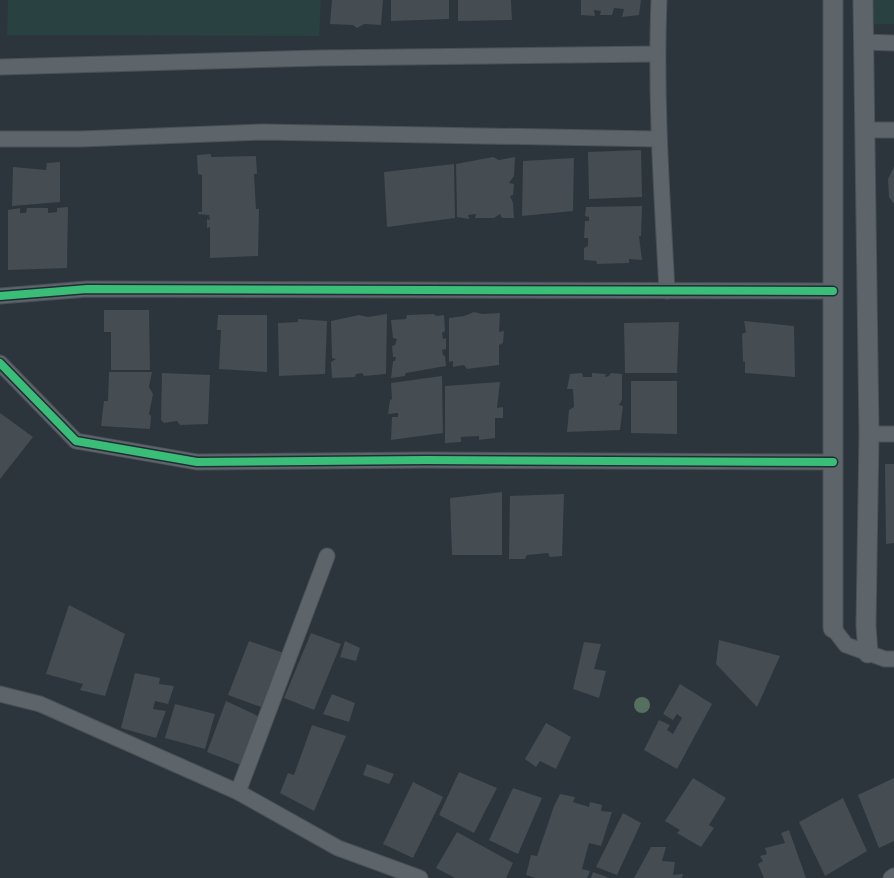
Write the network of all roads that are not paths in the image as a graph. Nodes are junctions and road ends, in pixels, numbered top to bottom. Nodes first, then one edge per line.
1 (659, 0) edge
2 (833, 0) edge
3 (863, 0) edge
4 (863, 42) junction
5 (894, 42) edge
6 (656, 54) junction
7 (0, 67) edge
8 (864, 130) junction
9 (894, 130) edge
10 (0, 139) edge
11 (658, 139) junction
12 (667, 291) junction
13 (833, 292) junction
14 (0, 296) edge
15 (0, 363) edge
16 (869, 434) junction
17 (894, 434) edge
18 (833, 462) junction
19 (327, 556) dead end
20 (833, 628) joint
21 (868, 653) junction
22 (894, 659) edge
23 (0, 694) edge
24 (238, 792) junction
25 (420, 878) edge

1 - 6 street
2 - 13 street
3 - 4 street
4 - 5 street
4 - 8 street
6 - 7 street
6 - 11 street
8 - 9 street
8 - 16 street
10 - 11 street
11 - 12 street
12 - 13 street
12 - 14 street
13 - 18 street
15 - 18 street
16 - 17 street
16 - 21 street
18 - 20 street
19 - 24 street
20 - 21 street
21 - 22 street
23 - 24 street
24 - 25 street

